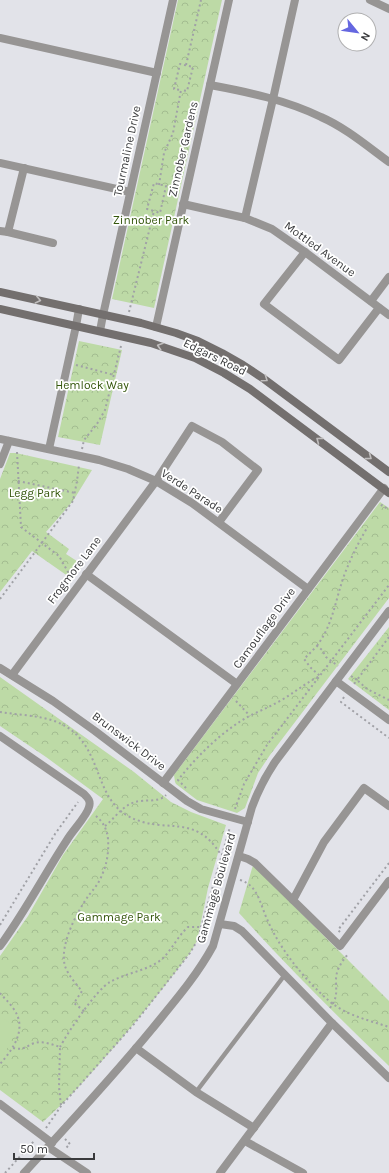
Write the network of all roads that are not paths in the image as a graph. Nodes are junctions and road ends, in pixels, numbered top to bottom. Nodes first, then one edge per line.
1 (173, 0) edge
2 (229, 0) edge
3 (295, 0) edge
4 (370, 0) edge
5 (389, 9) edge
6 (0, 38) edge
7 (157, 73) junction
8 (210, 85) junction
9 (273, 99) junction
10 (389, 162) edge
11 (0, 163) edge
12 (24, 168) junction
13 (130, 192) junction
14 (183, 204) junction
15 (245, 218) junction
16 (4, 231) edge
17 (53, 243) dead end
18 (305, 252) junction
19 (389, 277) edge
20 (0, 292) edge
21 (371, 301) junction
22 (379, 308) junction
23 (0, 309) edge
24 (79, 309) junction
25 (103, 315) junction
26 (389, 315) edge
27 (76, 326) junction
28 (156, 327) junction
29 (100, 331) junction
30 (0, 439) edge
31 (9, 441) junction
32 (49, 449) junction
33 (0, 464) edge
34 (389, 472) edge
35 (156, 481) junction
36 (386, 490) edge
37 (219, 522) junction
38 (86, 574) junction
39 (308, 589) junction
40 (389, 612) edge
41 (0, 668) edge
42 (12, 675) junction
43 (336, 681) junction
44 (237, 684) junction
45 (389, 720) edge
46 (0, 736) edge
47 (163, 783) junction
48 (389, 806) edge
49 (248, 822) junction
50 (239, 856) junction
51 (389, 881) edge
52 (293, 900) junction
53 (220, 924) junction
54 (0, 946) edge
55 (284, 976) junction
56 (332, 1023) junction
57 (136, 1048) junction
58 (389, 1078) edge
59 (196, 1092) junction
60 (0, 1104) edge
61 (254, 1128) junction
62 (245, 1141) junction
63 (50, 1145) junction
64 (24, 1173) edge
65 (87, 1173) edge
66 (220, 1173) edge
67 (303, 1173) edge

1 - 7 street, Tourmaline Drive
2 - 8 street, Zinnober Gardens
3 - 9 street
4 - 5 street
6 - 7 street
7 - 13 street, Tourmaline Drive
8 - 9 street
8 - 14 street, Zinnober Gardens
9 - 10 street
9 - 15 street
11 - 12 street
12 - 13 street
12 - 16 street
13 - 25 street, Tourmaline Drive
14 - 15 street, Mottled Avenue
14 - 28 street, Zinnober Gardens
15 - 18 street, Mottled Avenue
16 - 17 street
18 - 21 street, Mottled Avenue
18 - 22 street
19 - 21 street
20 -> 24 main road, Edgars Road
21 - 22 street, Mottled Avenue
22 - 26 street, Mottled Avenue
23 - 27 main road, Edgars Road
24 - 25 main road, Edgars Road
24 - 27 street
25 - 28 main road, Edgars Road
25 - 29 street, Tourmaline Drive
27 - 29 main road, Edgars Road
27 - 32 street
28 -> 34 main road, Edgars Road
36 -> 29 main road, Edgars Road
30 - 31 street, Verde Parade
31 - 32 street, Verde Parade
31 - 33 street
32 - 35 street, Verde Parade
35 - 37 street, Verde Parade
35 - 37 street, Frogmore Lane
35 - 38 street, Frogmore Lane
36 - 39 street, Camouflage Drive
37 - 39 street, Verde Parade
38 - 42 street, Frogmore Lane
38 - 44 street
39 - 44 street, Camouflage Drive
40 - 43 street, Gammage Boulevard
41 - 42 street, Brunswick Drive
42 - 47 street, Brunswick Drive
43 - 45 street
43 - 49 street, Gammage Boulevard
44 - 47 street, Camouflage Drive
46 - 54 street
47 - 49 street, Brunswick Drive
48 - 52 street
49 - 50 street, Gammage Boulevard
50 - 52 street
50 - 53 street, Gammage Boulevard
51 - 52 street
53 - 55 street
53 - 57 street, Gammage Boulevard
55 - 56 street
55 - 59 lane
56 - 58 street
56 - 61 street
57 - 59 street
57 - 63 street, Gammage Boulevard
59 - 61 street
60 - 63 street
61 - 62 street
62 - 66 street
62 - 67 street
63 - 64 street, Gammage Boulevard
63 - 65 street

